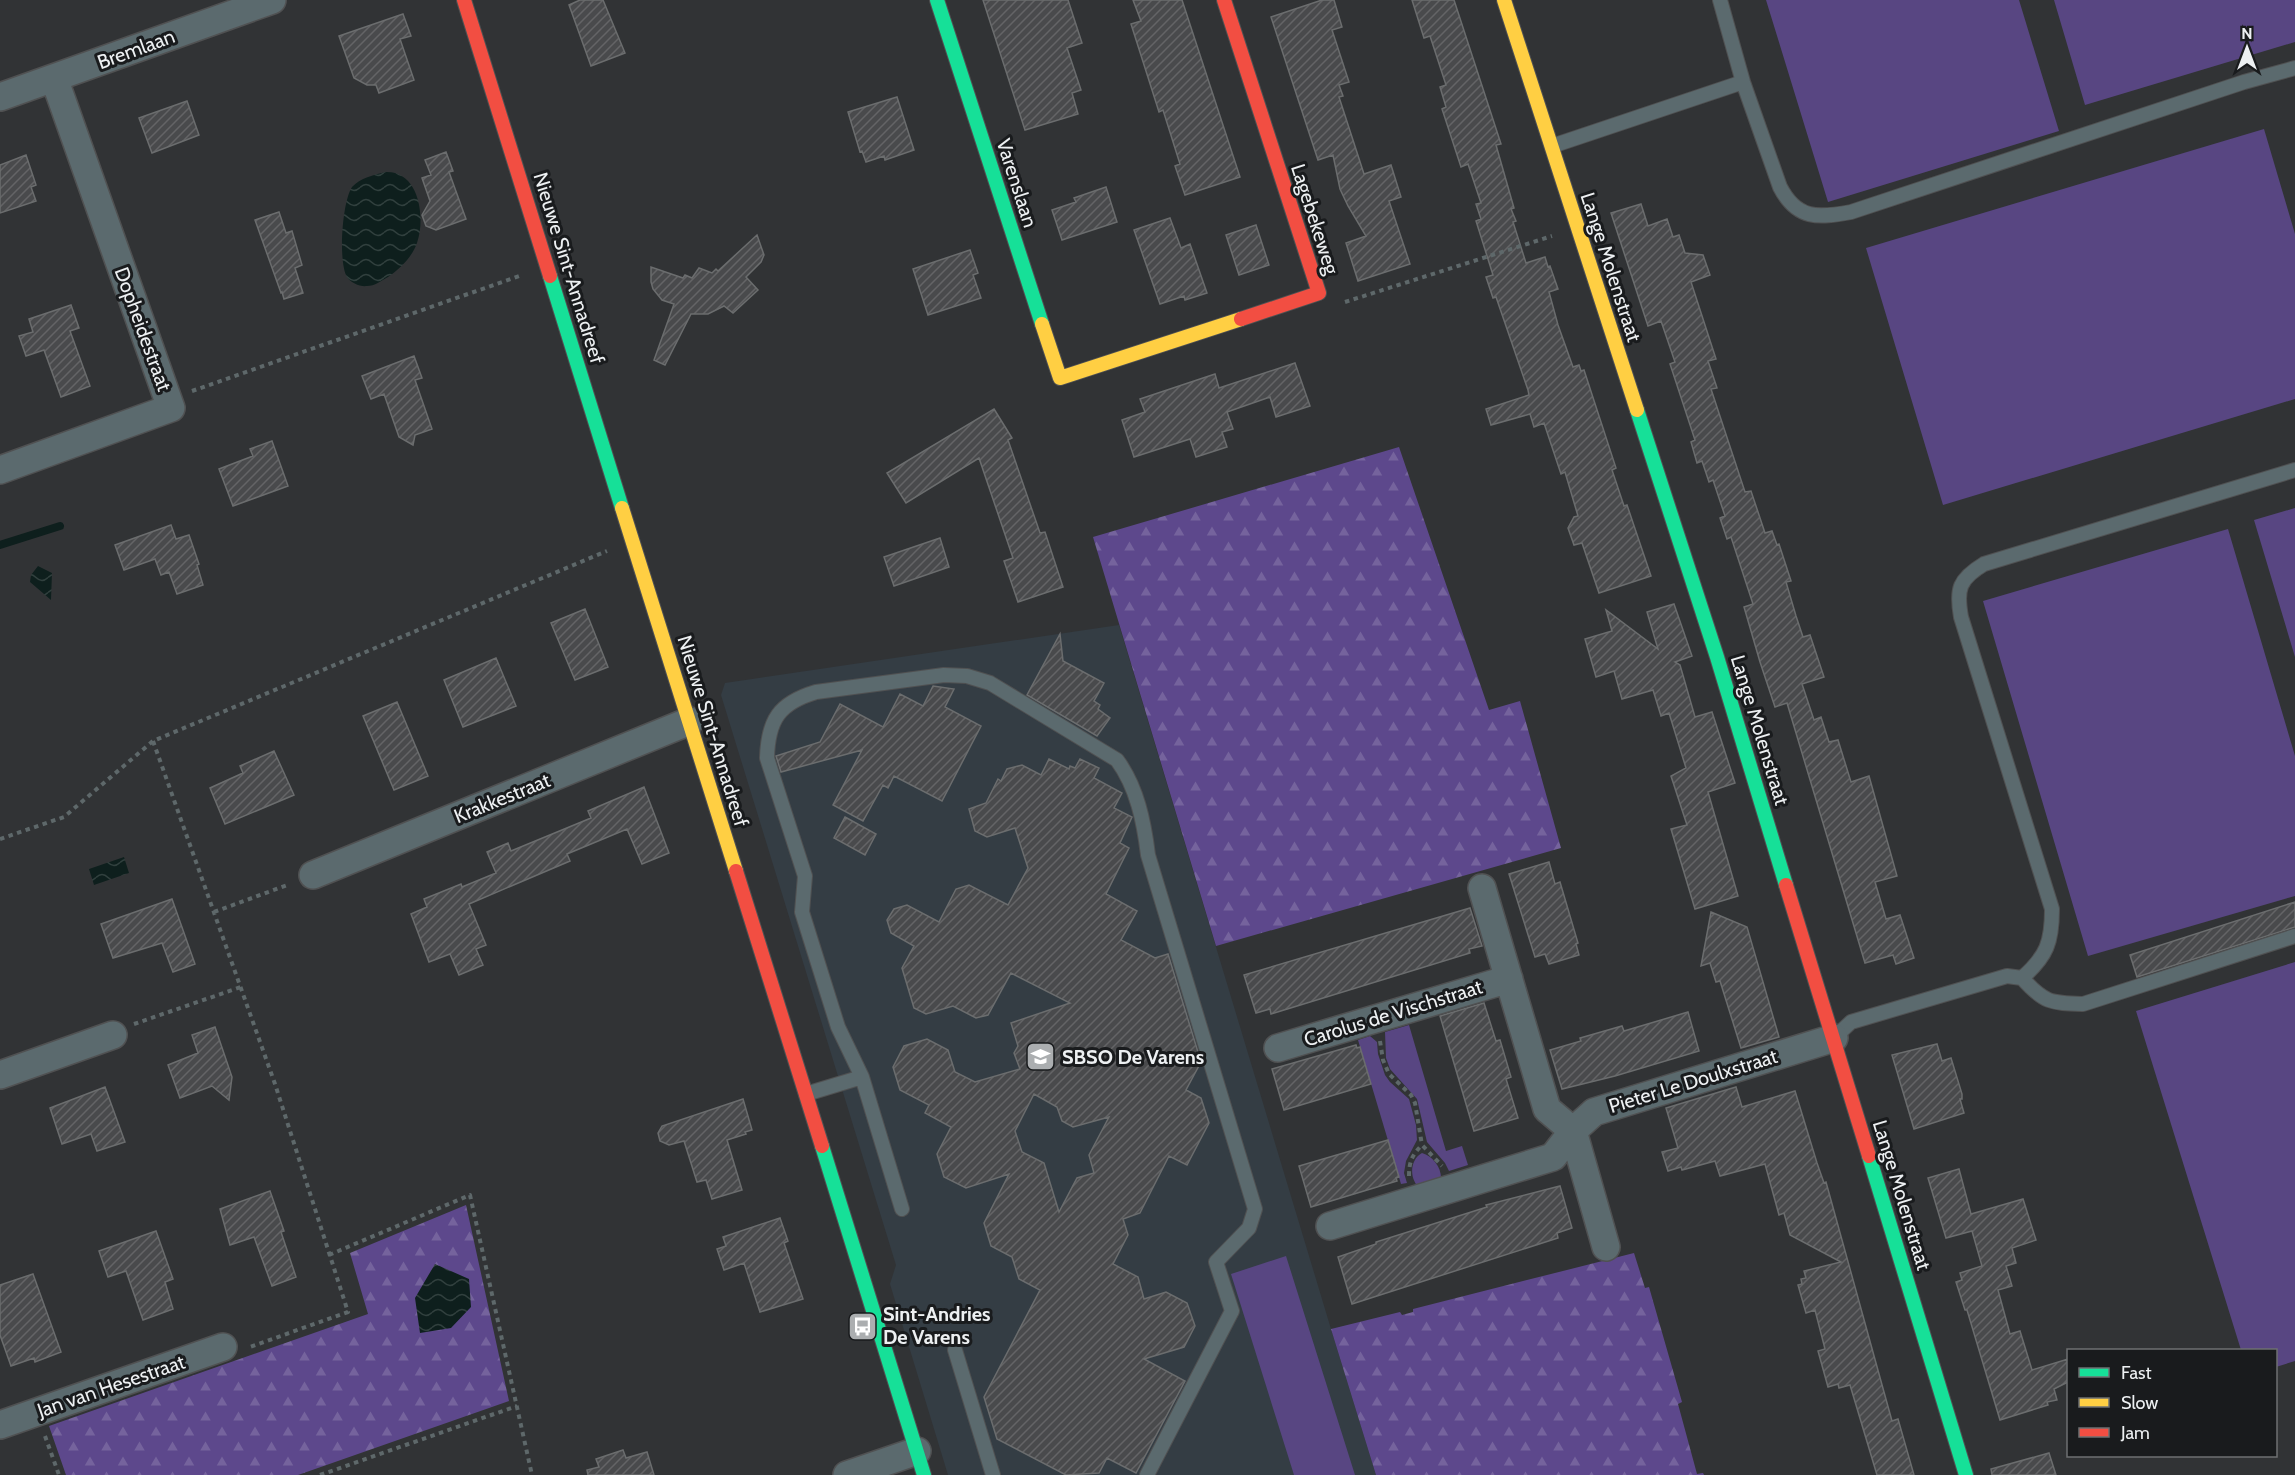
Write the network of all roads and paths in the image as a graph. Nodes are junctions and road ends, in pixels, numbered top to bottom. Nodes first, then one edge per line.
1 (272, 0) edge
2 (464, 0) edge
3 (936, 0) edge
4 (1224, 0) edge
5 (1504, 0) edge
6 (1720, 0) edge
7 (2295, 68) edge
8 (54, 78) junction
9 (1743, 82) junction
10 (0, 97) edge
11 (1552, 146) junction
12 (1578, 228) junction
13 (548, 266) junction
14 (1319, 293) junction
15 (1060, 378) joint
16 (168, 399) junction
17 (0, 470) edge
18 (2295, 470) edge
19 (632, 541) junction
20 (690, 721) junction
21 (153, 741) junction
22 (0, 839) edge
23 (313, 875) joint
24 (1482, 888) dead end
25 (214, 912) junction
26 (2295, 936) edge
27 (2022, 978) junction
28 (1509, 979) junction
29 (241, 987) junction
30 (1376, 1017) junction
31 (114, 1035) joint
32 (1834, 1038) junction
33 (1278, 1048) dead end
34 (0, 1075) edge
35 (862, 1077) junction
36 (806, 1094) junction
37 (1573, 1131) junction
38 (1422, 1145) dead end
39 (902, 1209) dead end
40 (1330, 1226) dead end
41 (1606, 1246) dead end
42 (329, 1255) junction
43 (223, 1347) joint
44 (955, 1350) dead end
45 (517, 1406) junction
46 (37, 1412) junction
47 (0, 1425) edge
48 (920, 1463) edge
49 (988, 1474) edge
50 (59, 1475) edge
51 (320, 1475) edge
52 (532, 1475) edge
53 (848, 1475) edge
54 (1147, 1475) edge
55 (1966, 1475) edge

1 - 8 street, Bremlaan
2 - 13 street, Nieuwe Sint-Annadreef
3 - 15 street, Varenslaan
4 - 14 street, Lagebekeweg
5 - 11 street, Lange Molenstraat
6 - 9 lane
7 - 9 lane
8 - 10 street, Bremlaan
8 - 16 street, Dopheidestraat
9 - 11 lane
11 - 12 street, Lange Molenstraat
12 - 14 path
12 - 32 street, Lange Molenstraat
13 - 16 path
13 - 19 street, Nieuwe Sint-Annadreef
14 - 15 street, Lagebekeweg
16 - 17 street, Dopheidestraat
18 - 27 lane
19 - 20 street, Nieuwe Sint-Annadreef
19 - 21 path
20 - 23 street, Krakkestraat
20 - 36 street, Nieuwe Sint-Annadreef
21 - 22 path
21 - 25 path
23 - 25 path
24 - 28 street, Carolus de Vischstraat
25 - 29 path
26 - 27 lane
27 - 32 lane
28 - 30 street, Carolus de Vischstraat
28 - 37 street, Carolus de Vischstraat
29 - 31 path
29 - 42 path
30 - 33 street, Carolus de Vischstraat
30 - 38 path
31 - 34 street
32 - 37 street, Pieter Le Doulxstraat
32 - 55 street, Lange Molenstraat
35 - 36 lane
35 - 39 lane
35 - 54 lane
36 - 48 street, Nieuwe Sint-Annadreef
37 - 40 street, Pieter Le Doulxstraat
37 - 41 street
42 - 43 path
42 - 45 path
43 - 46 street, Jan van Hesestraat
44 - 49 lane
45 - 51 path
45 - 52 path
46 - 47 street, Jan van Hesestraat
46 - 50 path
48 - 53 street

